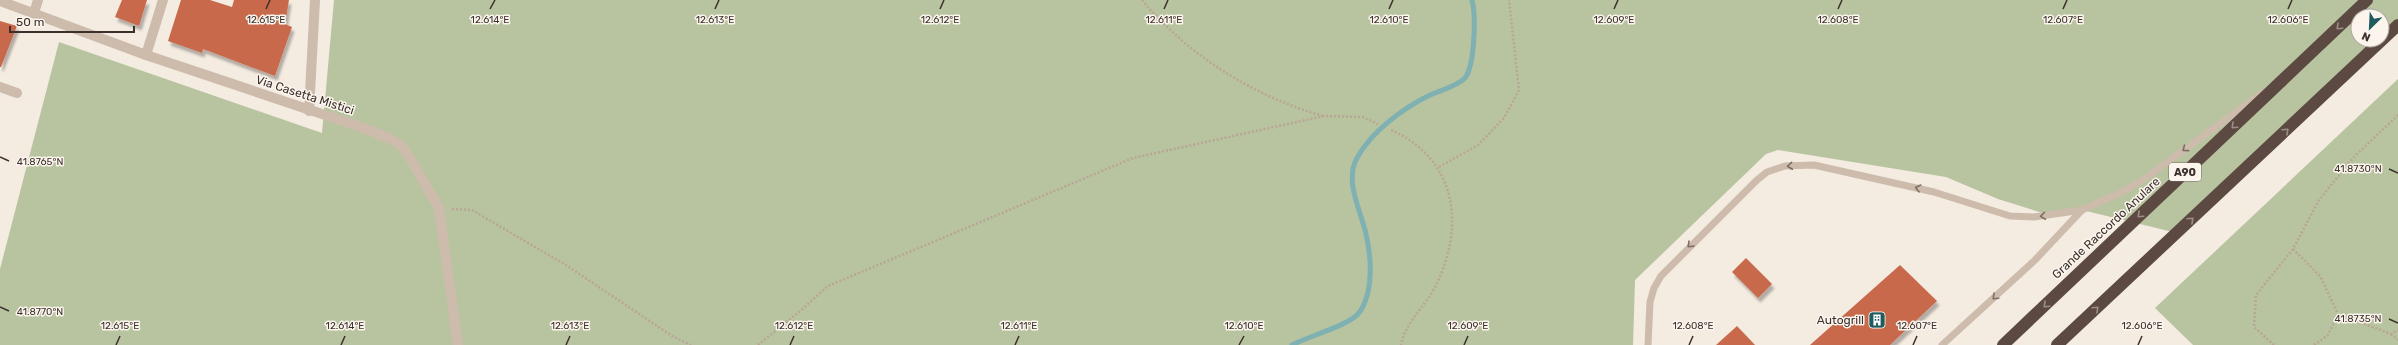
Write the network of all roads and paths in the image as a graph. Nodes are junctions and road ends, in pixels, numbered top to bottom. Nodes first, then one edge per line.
1 (38, 0) edge
2 (163, 0) edge
3 (316, 0) edge
4 (1142, 0) edge
5 (1509, 0) edge
6 (2367, 0) edge
7 (0, 1) edge
8 (34, 13) junction
9 (2398, 25) edge
10 (146, 55) junction
11 (2296, 68) junction
12 (0, 87) edge
13 (17, 93) dead end
14 (309, 111) junction
15 (2398, 115) edge
16 (1324, 116) junction
17 (1378, 124) dead end
18 (1391, 130) dead end
19 (1439, 167) junction
20 (439, 208) junction
21 (2082, 210) junction
22 (2293, 249) junction
23 (2338, 314) junction
24 (2398, 330) edge
25 (2391, 334) junction
26 (2398, 340) edge
27 (2059, 344) edge
28 (458, 345) edge
29 (691, 345) edge
30 (758, 345) edge
31 (1400, 345) edge
32 (1648, 345) edge
33 (1942, 345) edge
34 (2003, 345) edge
35 (2274, 345) edge
36 (2314, 345) edge

1 - 8 street
2 - 10 street
3 - 14 street
4 - 16 path
5 - 19 path
6 -> 11 highway, Grande Raccordo Anulare / A90
7 - 8 street, Via Casetta Mistici
8 - 10 street, Via Casetta Mistici
27 -> 9 highway
10 - 14 street, Via Casetta Mistici
11 -> 21 lane
11 -> 34 highway, Grande Raccordo Anulare / A90
12 - 13 street
14 - 20 street, Via Casetta Mistici
15 - 22 path
16 - 17 path
16 - 30 path
18 - 19 path
19 - 31 path
20 - 28 street, Via Casetta Mistici
20 - 29 path
21 -> 32 lane
21 -> 33 lane
22 - 23 path
22 - 35 path
23 - 25 path
23 - 36 path
24 - 25 path
25 - 26 path

